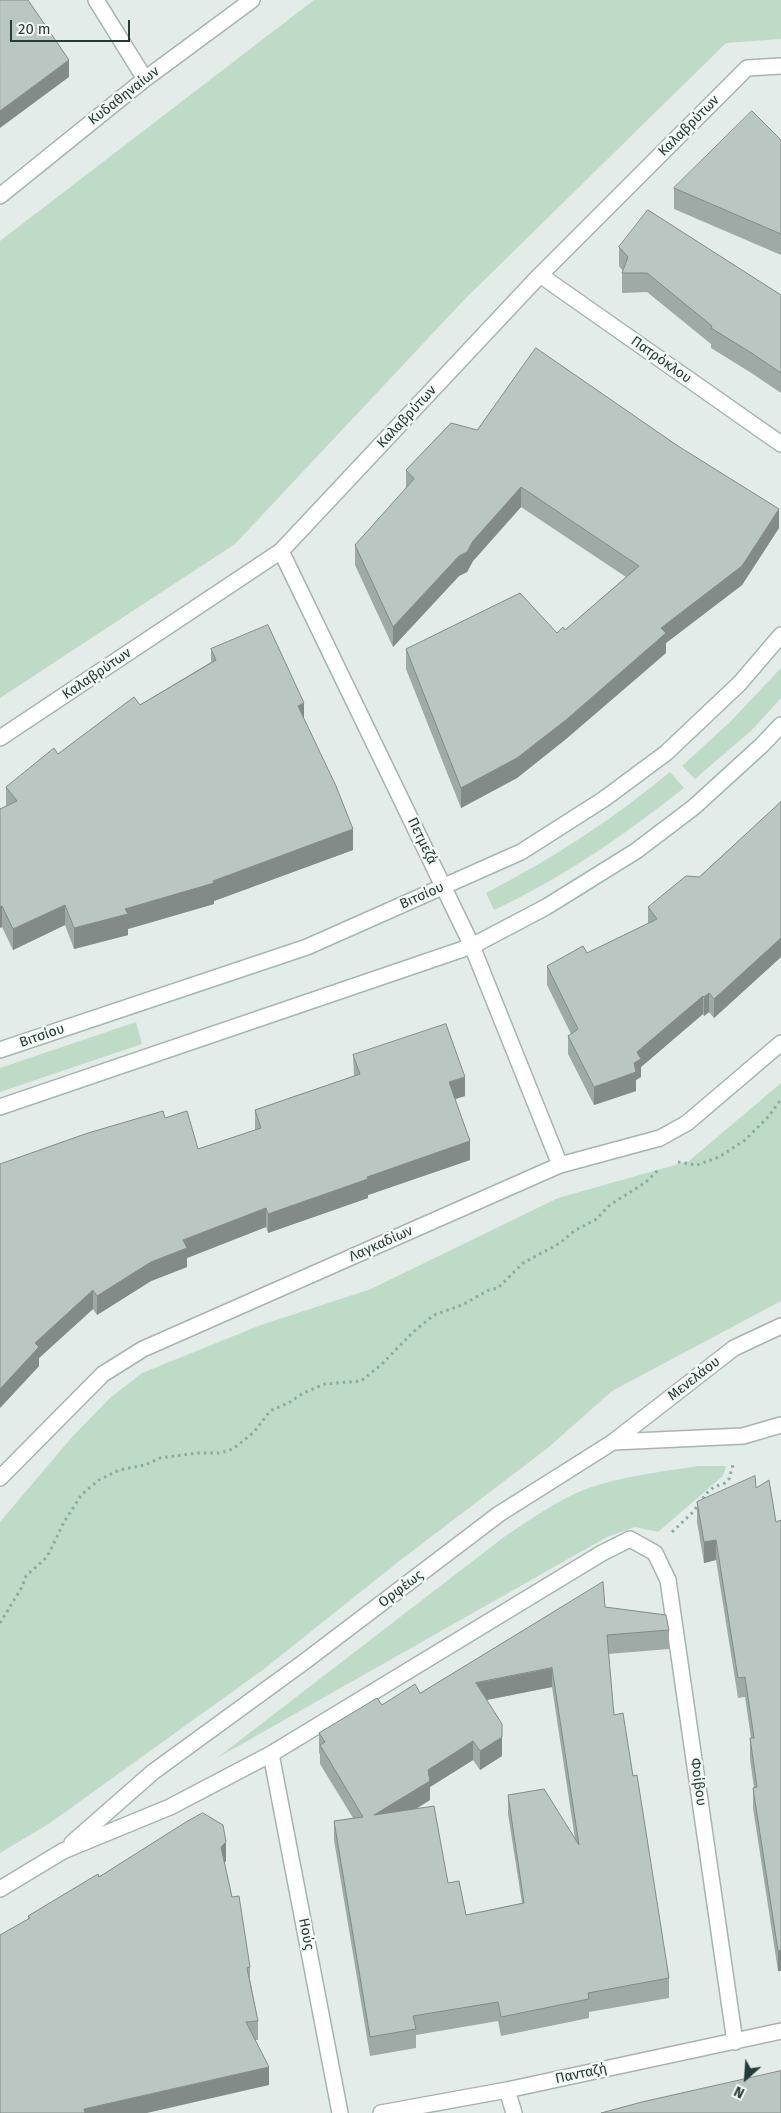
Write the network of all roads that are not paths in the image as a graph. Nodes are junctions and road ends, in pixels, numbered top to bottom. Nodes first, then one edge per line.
1 (96, 0) edge
2 (252, 0) edge
3 (781, 66) edge
4 (145, 78) junction
5 (0, 196) edge
6 (540, 275) junction
7 (781, 444) edge
8 (281, 551) junction
9 (781, 635) edge
10 (781, 725) edge
11 (0, 738) edge
12 (444, 887) junction
13 (472, 946) junction
14 (781, 1043) edge
15 (0, 1050) edge
16 (0, 1107) edge
17 (560, 1165) junction
18 (781, 1326) edge
19 (781, 1425) edge
20 (613, 1442) junction
21 (0, 1478) edge
22 (630, 1539) joint
23 (271, 1754) junction
24 (63, 1851) junction
25 (0, 1889) edge
26 (781, 2031) edge
27 (735, 2042) junction
28 (506, 2090) junction
29 (340, 2113) edge
30 (381, 2113) edge
31 (514, 2113) edge

1 - 4 street
2 - 4 street, Κυδαθηναίων
3 - 6 street, Καλαβρύτων
4 - 5 street, Κυδαθηναίων
6 - 7 street, Πατρόκλου
6 - 8 street, Καλαβρύτων
8 - 11 street, Καλαβρύτων
8 - 12 street, Πετμεζά
9 - 12 street, Βιτσίου
10 - 13 street
12 - 13 street, Πετμεζά
12 - 15 street, Βιτσίου
13 - 16 street
13 - 17 street, Πετμεζά
14 - 17 street, Λαγκαδίων
17 - 21 street, Λαγκαδίων
18 - 20 street, Μενελάου
19 - 20 street, Ορφέως
20 - 24 street, Ορφέως
22 - 23 street, Ορφέως
22 - 27 street, Φοίβου
23 - 24 street, Ορφέως
23 - 29 street, Ηούς
24 - 25 street, Ορφέως
26 - 27 street, Πανταζή
27 - 28 street, Πανταζή
28 - 30 street, Πανταζή
28 - 31 street

